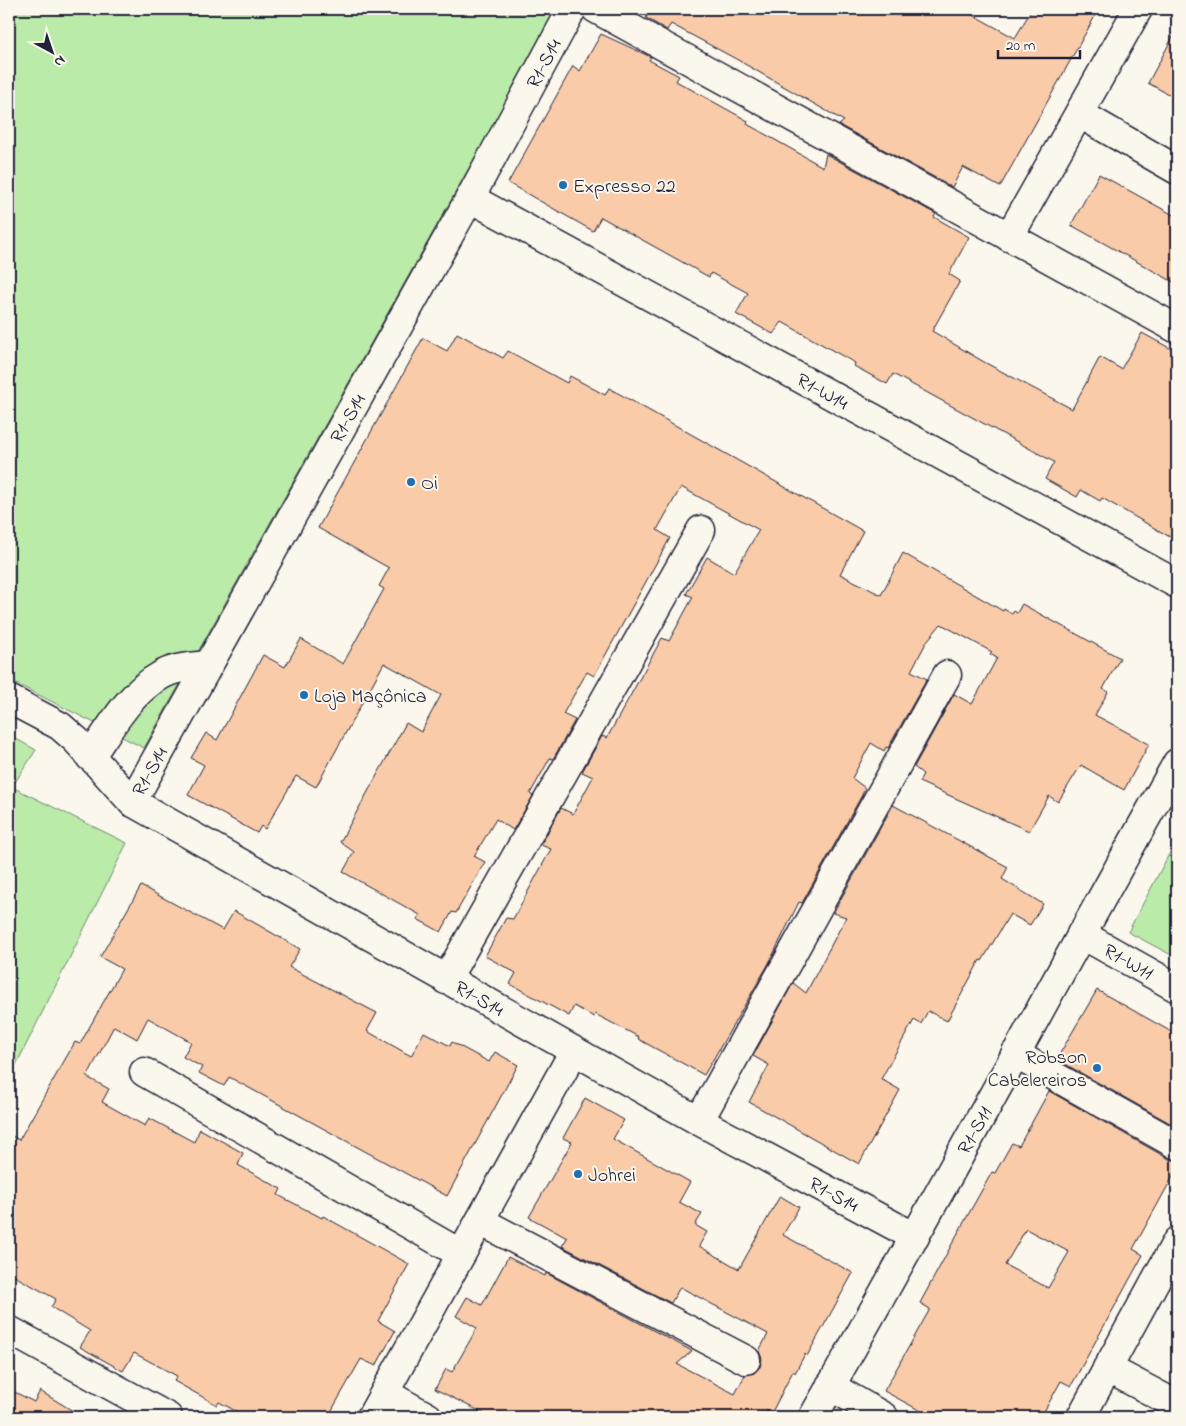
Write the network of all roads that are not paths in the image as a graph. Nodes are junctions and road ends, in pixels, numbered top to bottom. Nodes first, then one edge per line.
1 (572, 9) edge
2 (596, 9) edge
3 (1138, 9) edge
4 (1080, 114) junction
5 (1177, 170) edge
6 (470, 198) junction
7 (1009, 237) junction
8 (1177, 329) edge
9 (701, 530) dead end
10 (1177, 584) edge
11 (208, 665) junction
12 (948, 675) dead end
13 (9, 699) edge
14 (90, 757) junction
15 (1177, 763) edge
16 (132, 802) junction
17 (1081, 934) junction
18 (446, 980) junction
19 (1177, 988) edge
20 (574, 1051) junction
21 (1015, 1054) junction
22 (144, 1072) dead end
23 (699, 1121) junction
24 (1177, 1145) edge
25 (480, 1222) junction
26 (915, 1237) junction
27 (1175, 1252) edge
28 (461, 1254) junction
29 (9, 1330) edge
30 (746, 1360) dead end
31 (1107, 1368) junction
32 (830, 1386) junction
33 (385, 1393) junction
34 (1177, 1405) edge
35 (168, 1417) edge
36 (371, 1417) edge
37 (428, 1417) edge
38 (813, 1417) edge
39 (884, 1417) edge
40 (1081, 1417) edge

1 - 6 street, R1-S14
2 - 7 street
3 - 4 street
4 - 5 street
4 - 7 street
6 - 10 street, R1-W14
6 - 11 street, R1-S14
7 - 8 street
9 - 18 street
11 - 14 street
11 - 16 street, R1-S14
12 - 23 street
13 - 14 street
14 - 16 street
15 - 17 street, R1-S11
16 - 18 street, R1-S14
17 - 19 street, R1-W11
17 - 21 street, R1-S11
18 - 20 street, R1-S14
20 - 23 street, R1-S14
20 - 25 street
21 - 24 street
21 - 26 street, R1-S11
22 - 28 street
23 - 26 street, R1-S14
25 - 28 street
25 - 30 street
26 - 32 street, R1-S11
27 - 31 street
28 - 33 street
29 - 35 street
31 - 34 street
31 - 40 street
32 - 38 street, R1-S11
32 - 39 street
33 - 36 street
33 - 37 street

